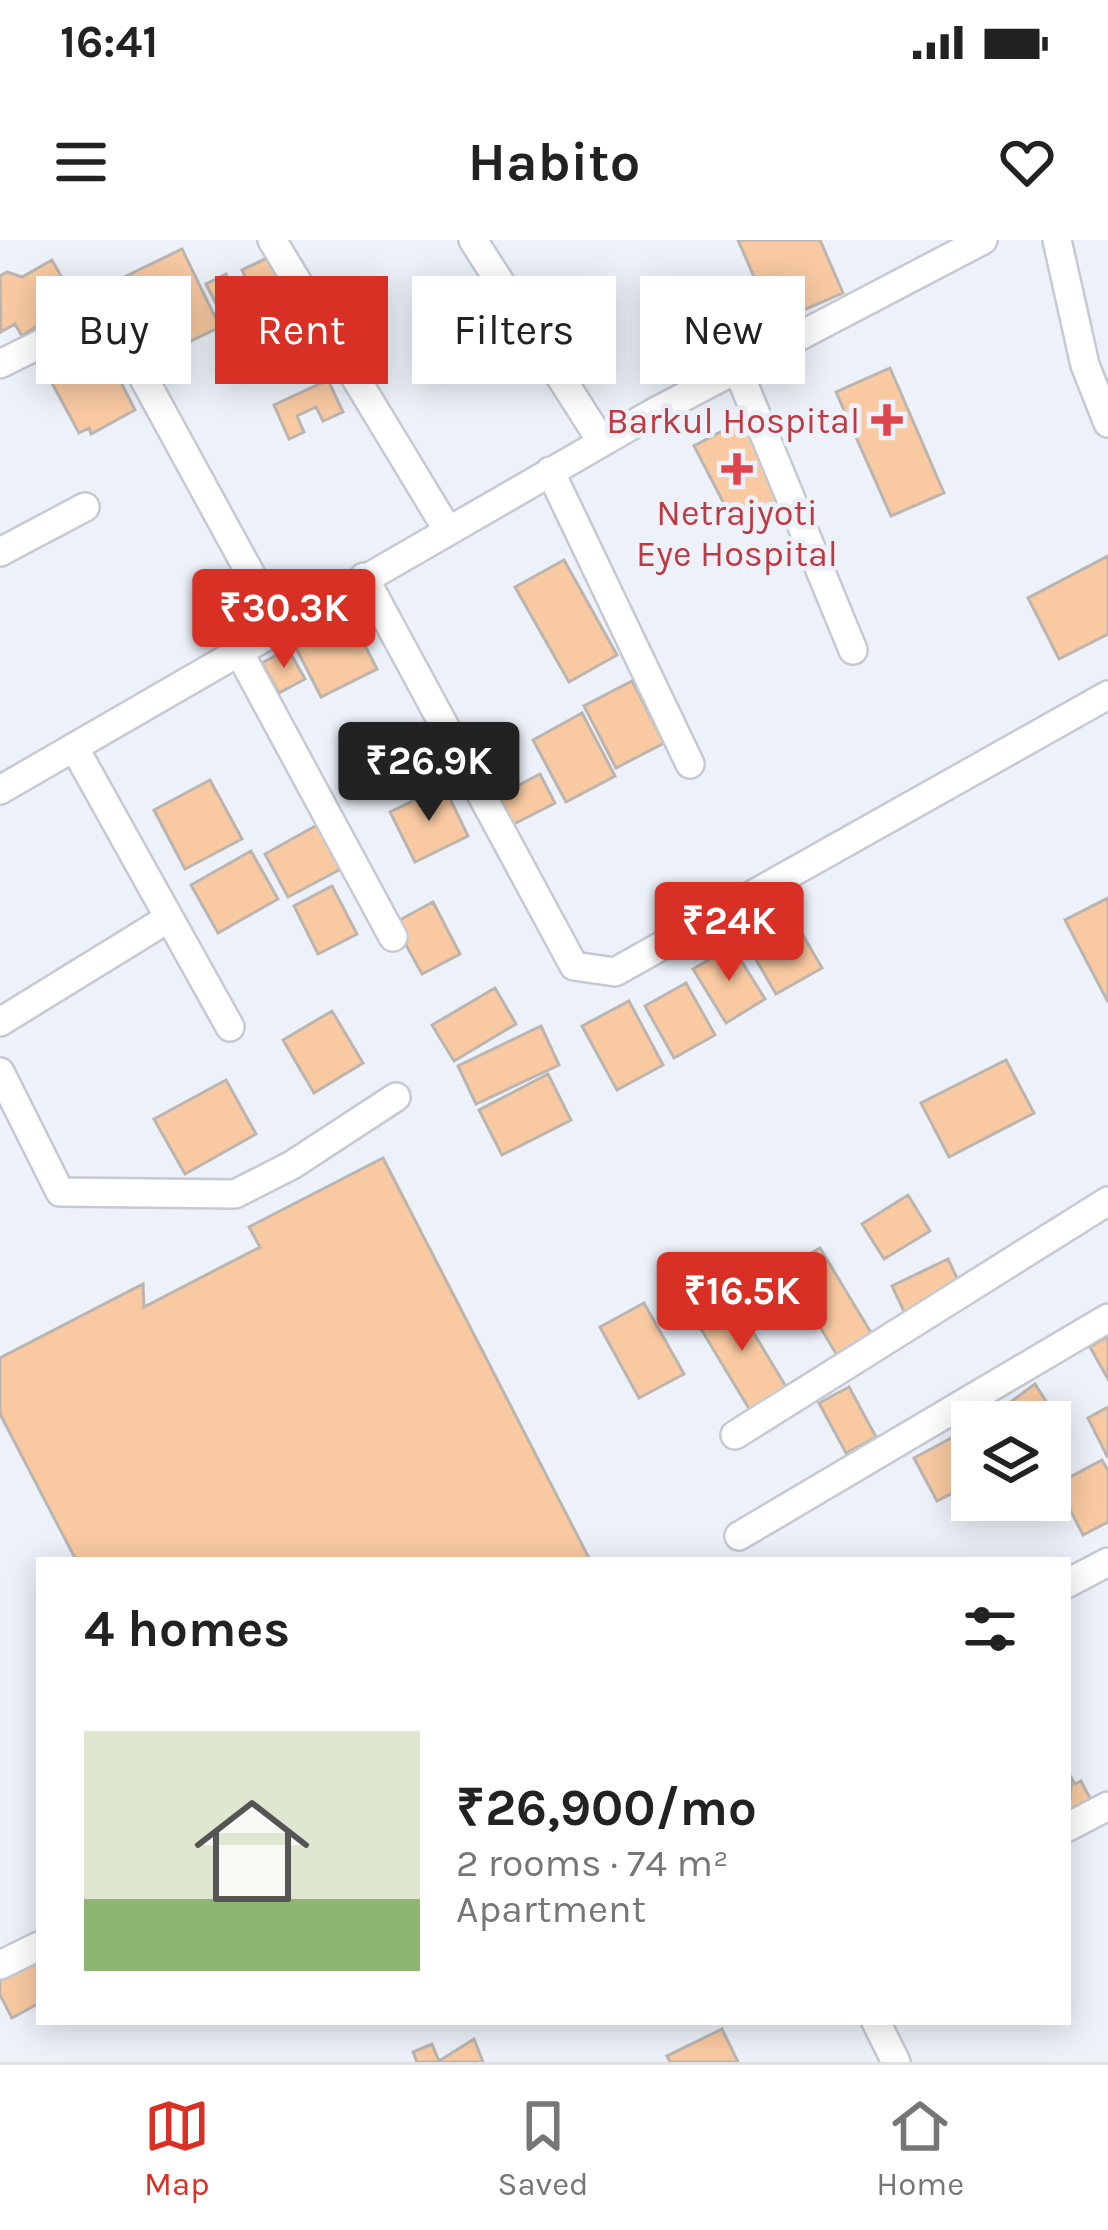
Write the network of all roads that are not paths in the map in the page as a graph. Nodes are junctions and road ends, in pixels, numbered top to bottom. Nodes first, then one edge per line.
1 (272, 240) edge
2 (473, 240) edge
3 (982, 240) edge
4 (1058, 240) edge
5 (805, 332) edge
6 (1096, 361) edge
7 (0, 364) edge
8 (708, 384) edge
9 (744, 384) edge
10 (1108, 423) edge
11 (602, 442) junction
12 (550, 471) junction
13 (85, 508) dead end
14 (447, 530) junction
15 (0, 552) edge
16 (364, 578) junction
17 (279, 626) junction
18 (238, 650) junction
19 (853, 650) dead end
20 (1108, 694) edge
21 (74, 747) junction
22 (690, 764) dead end
23 (0, 790) edge
24 (169, 918) junction
25 (392, 937) dead end
26 (0, 1022) edge
27 (230, 1028) dead end
28 (0, 1072) edge
29 (396, 1097) dead end
30 (1108, 1201) edge
31 (1108, 1318) edge
32 (735, 1435) dead end
33 (739, 1536) dead end
34 (1108, 1562) edge
35 (1071, 1581) edge
36 (1108, 1806) edge
37 (1071, 1826) edge
38 (36, 1947) edge
39 (0, 1965) edge
40 (878, 2025) edge
41 (896, 2062) edge

1 - 14 street
2 - 11 street
3 - 5 street
4 - 6 street
6 - 10 street
7 - 17 street
8 - 11 street
9 - 19 street
11 - 12 street
12 - 14 street
12 - 22 street
13 - 15 street
14 - 16 street
16 - 17 street
16 - 20 street
17 - 18 street
18 - 21 street
18 - 25 street
21 - 23 street
21 - 24 street
24 - 26 street
24 - 27 street
28 - 29 street
30 - 32 street
31 - 33 street
34 - 35 street
36 - 37 street
38 - 39 street
40 - 41 street

